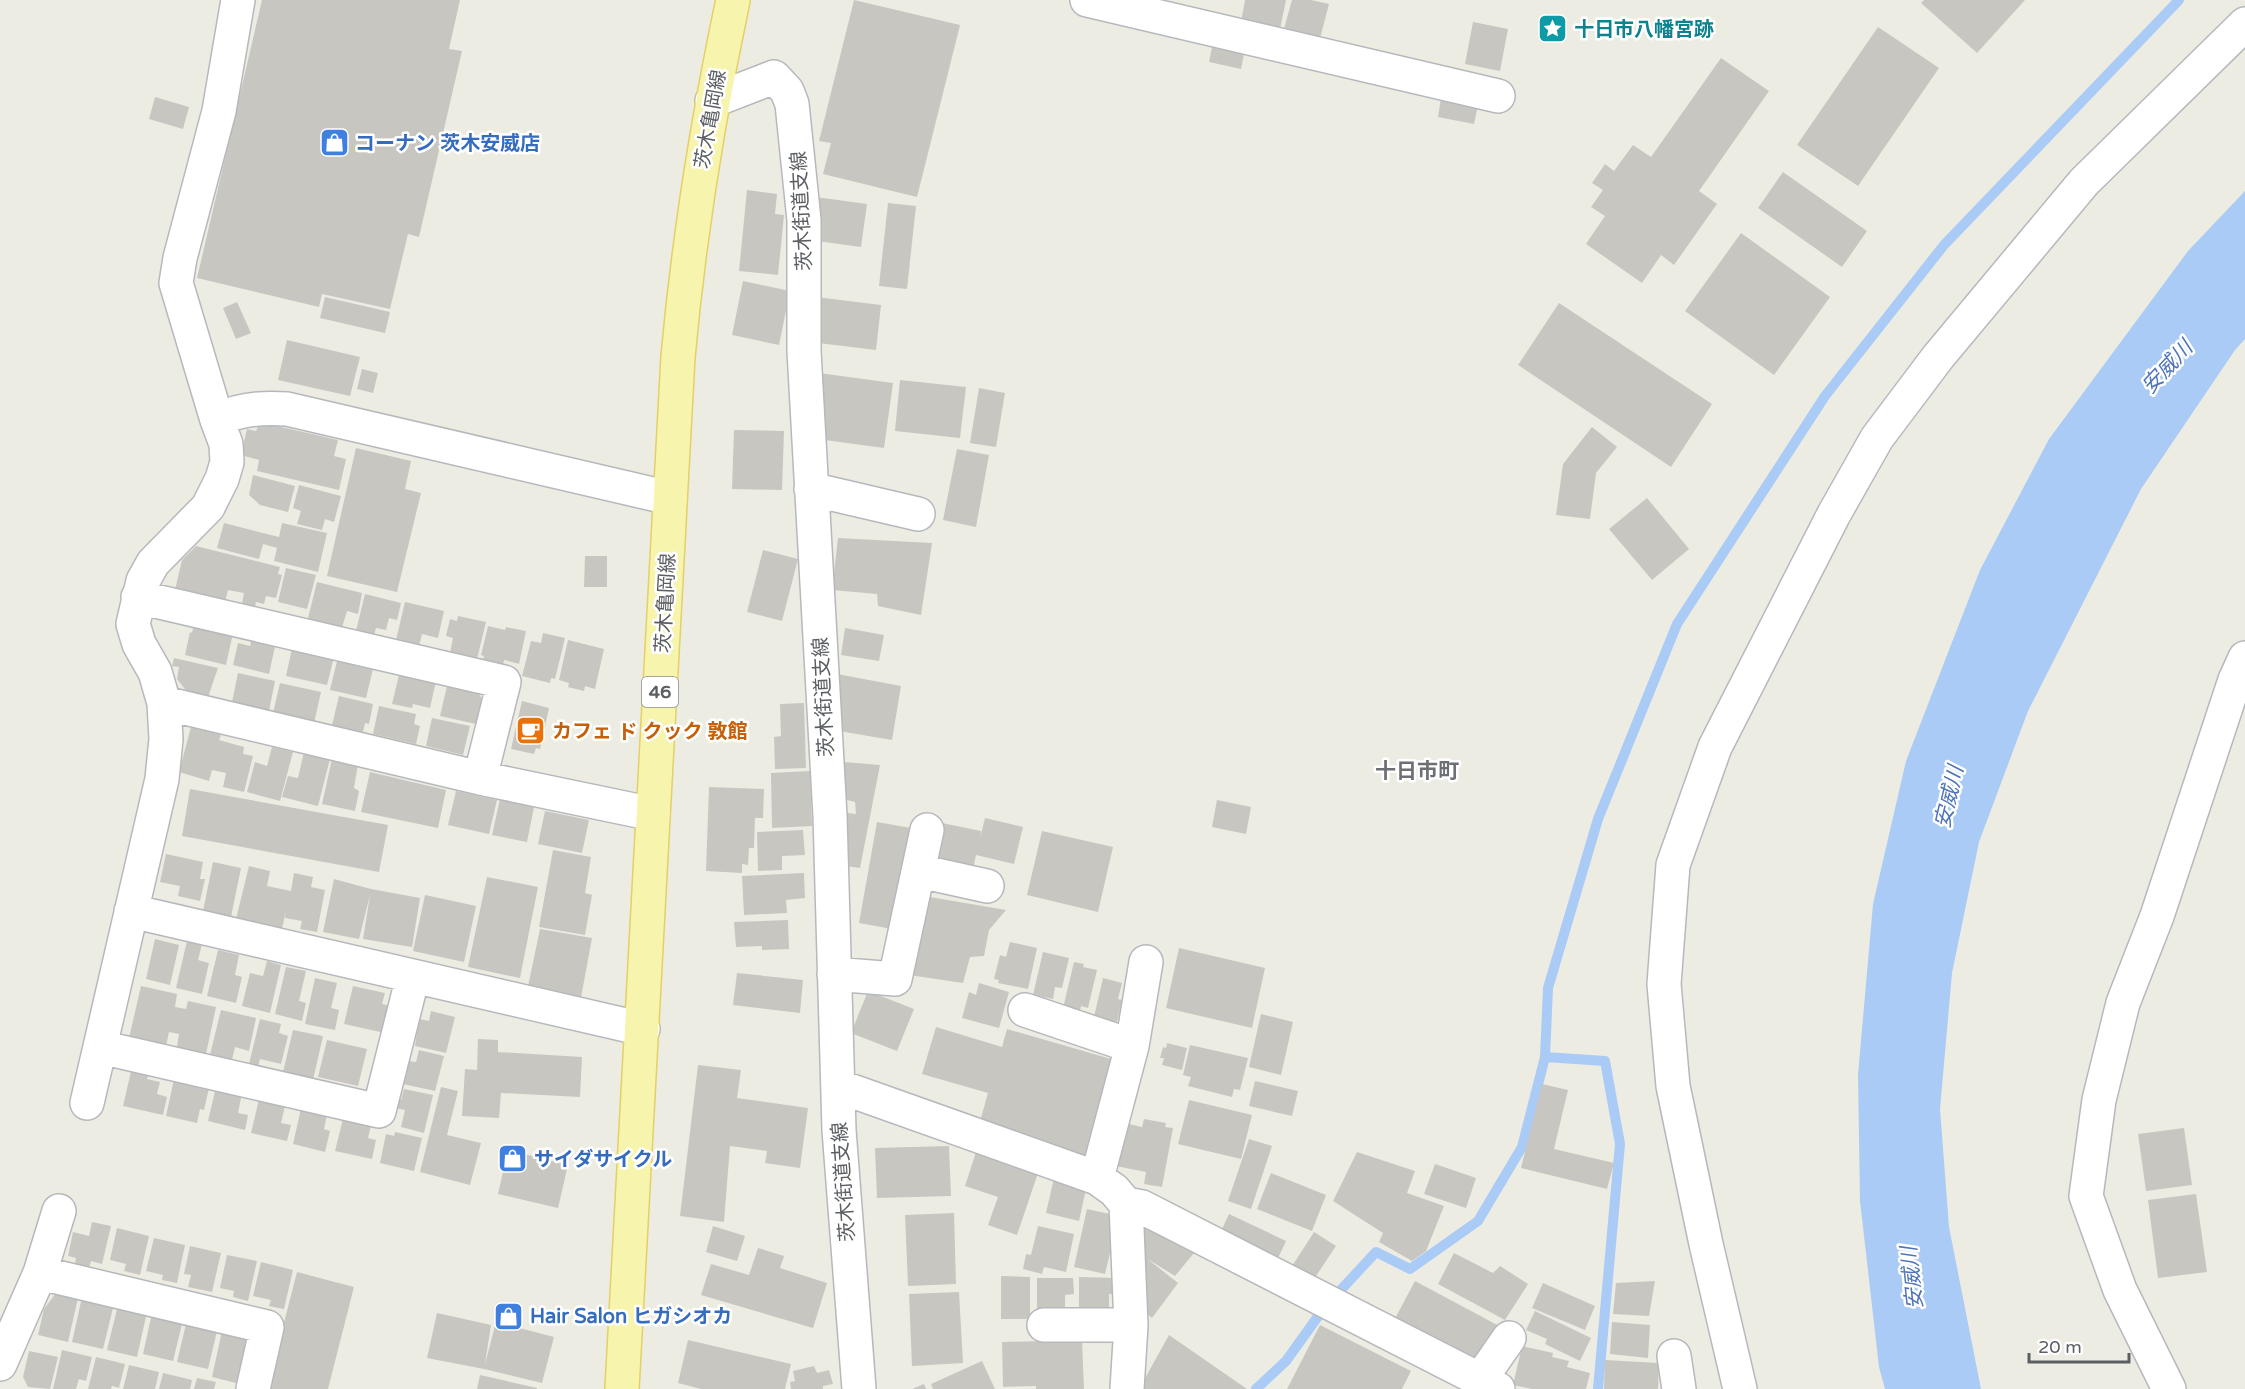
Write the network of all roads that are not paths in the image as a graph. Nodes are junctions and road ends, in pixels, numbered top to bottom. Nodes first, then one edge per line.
1 (238, 0) edge
2 (733, 0) edge
3 (1087, 0) edge
4 (2245, 24) edge
5 (1498, 96) dead end
6 (712, 101) junction
7 (217, 420) junction
8 (811, 489) junction
9 (670, 498) junction
10 (918, 514) dead end
11 (138, 597) junction
12 (2245, 658) edge
13 (164, 703) junction
14 (480, 778) junction
15 (653, 814) junction
16 (927, 830) dead end
17 (919, 871) junction
18 (987, 886) dead end
19 (131, 911) junction
20 (1146, 962) dead end
21 (834, 974) junction
22 (413, 976) junction
23 (1025, 1010) dead end
24 (643, 1029) junction
25 (1132, 1046) junction
26 (100, 1047) junction
27 (838, 1086) junction
28 (87, 1103) dead end
29 (1097, 1178) junction
30 (1126, 1204) junction
31 (59, 1211) dead end
32 (40, 1274) junction
33 (1044, 1324) dead end
34 (1131, 1325) junction
35 (1509, 1338) dead end
36 (1674, 1356) dead end
37 (0, 1364) edge
38 (1489, 1384) edge
39 (253, 1389) edge
40 (622, 1389) edge
41 (859, 1389) edge
42 (1127, 1389) edge
43 (1679, 1389) edge
44 (1740, 1389) edge
45 (2169, 1389) edge

1 - 7 street
2 - 6 main road, 茨木亀岡線 / 46
3 - 5 street
4 - 44 street
6 - 8 street, 茨木街道支線
6 - 9 main road, 茨木亀岡線 / 46
7 - 9 street
7 - 11 street
8 - 10 street
8 - 21 street, 茨木街道支線
9 - 15 main road, 茨木亀岡線 / 46
11 - 13 street
11 - 14 street
12 - 45 street
13 - 14 street
13 - 19 street
14 - 15 street
15 - 24 main road, 茨木亀岡線 / 46
16 - 17 street
17 - 18 street
17 - 21 street
19 - 22 street
19 - 26 street
20 - 25 street
21 - 27 street, 茨木街道支線
22 - 24 street
22 - 26 street
23 - 25 street
24 - 40 main road, 茨木亀岡線 / 46
25 - 29 street
26 - 28 street
27 - 29 street
27 - 41 street, 茨木街道支線
29 - 30 street
30 - 34 street
30 - 38 street
31 - 32 street
32 - 37 street
32 - 39 street
33 - 34 street
34 - 42 street
35 - 38 street
36 - 43 street

